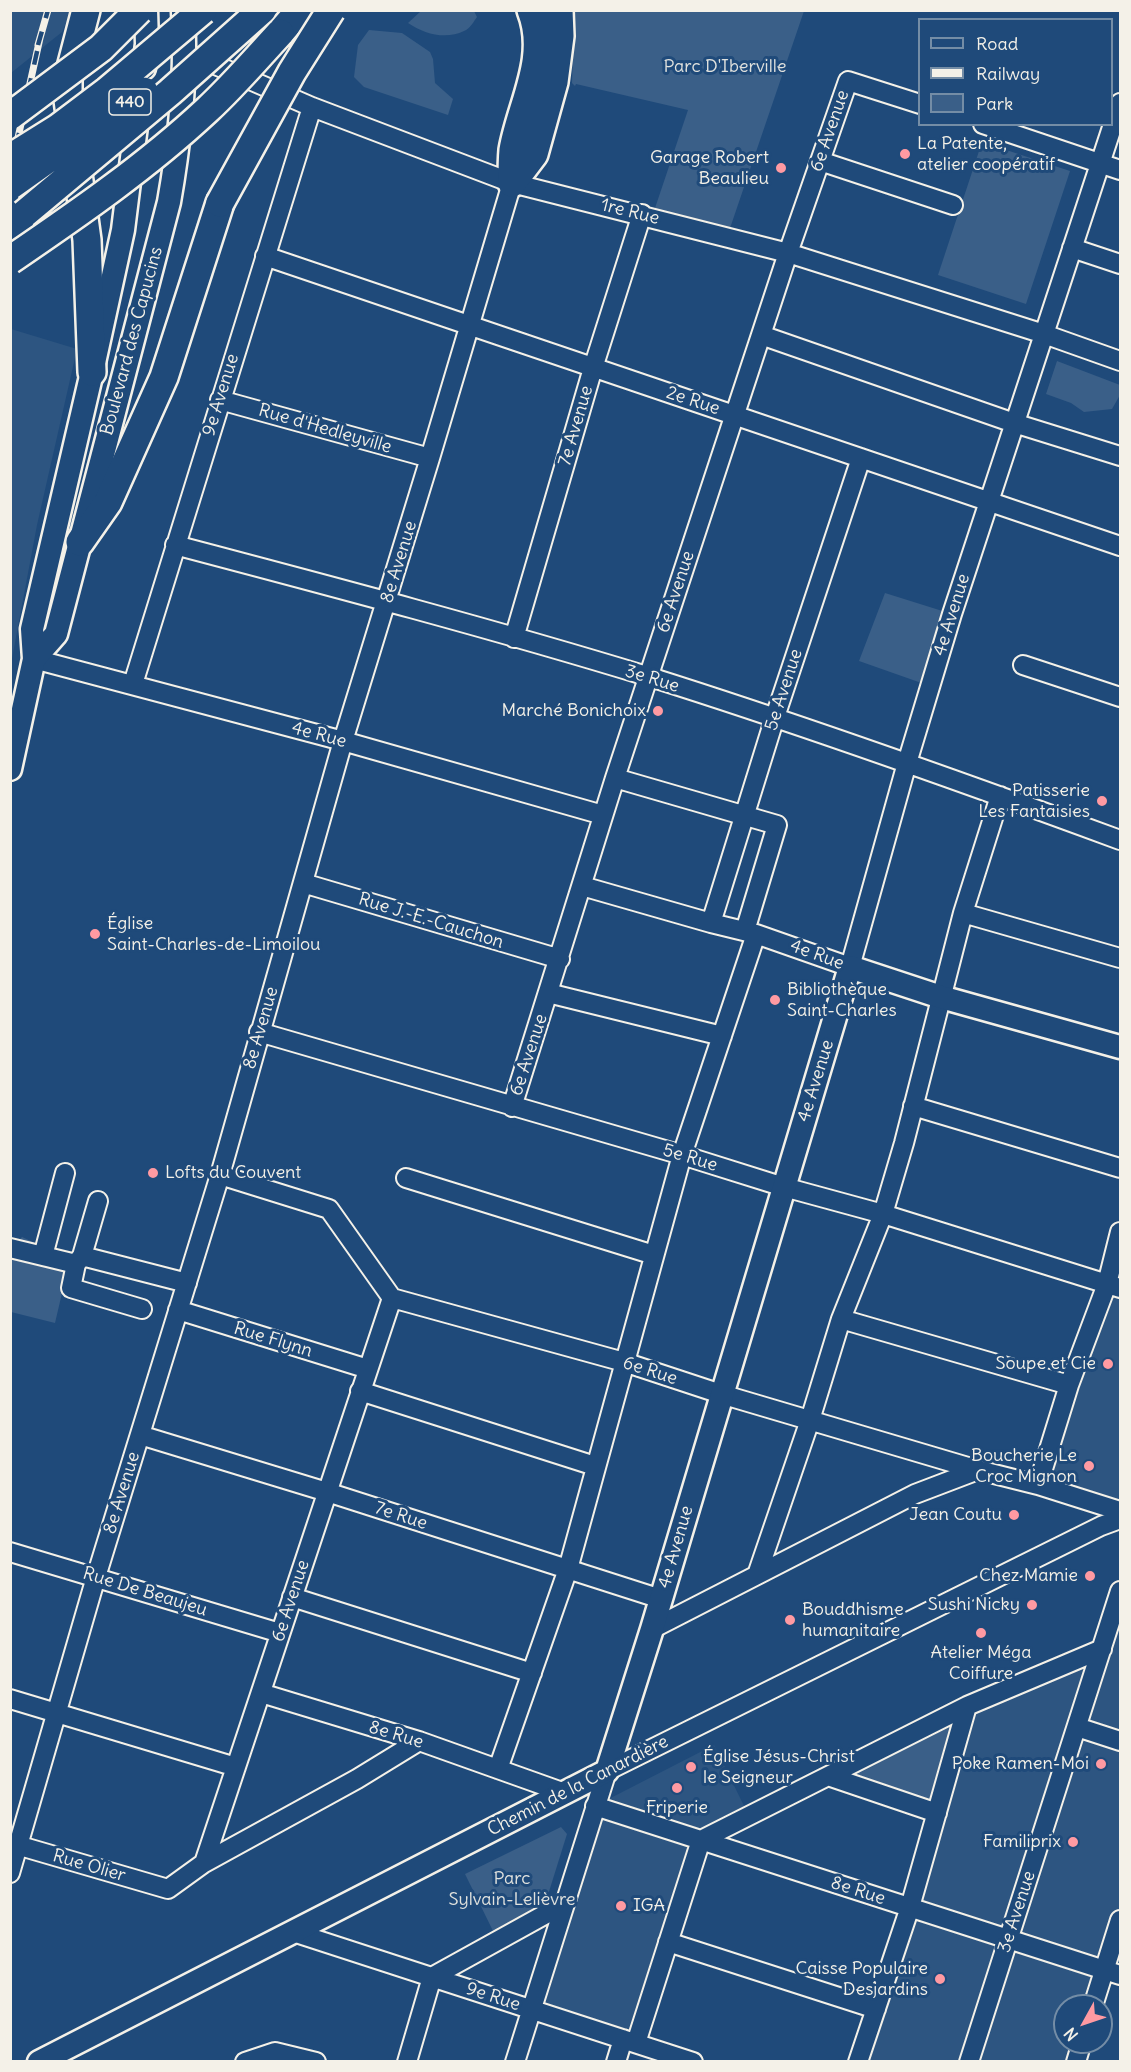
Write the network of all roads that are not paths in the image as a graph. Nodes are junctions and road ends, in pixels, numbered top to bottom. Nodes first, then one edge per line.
1 (86, 10) edge
2 (139, 10) edge
3 (146, 10) edge
4 (243, 10) edge
5 (262, 10) edge
6 (300, 10) edge
7 (331, 10) edge
8 (531, 10) edge
9 (559, 10) edge
10 (190, 14) edge
11 (147, 44) junction
12 (186, 52) junction
13 (214, 65) junction
14 (918, 103) edge
15 (1120, 103) edge
16 (312, 107) junction
17 (10, 116) edge
18 (1113, 124) edge
19 (993, 126) edge
20 (1112, 126) edge
21 (1009, 129) edge
22 (10, 158) edge
23 (820, 160) junction
24 (1100, 163) junction
25 (1120, 170) edge
26 (512, 183) junction
27 (10, 186) edge
28 (953, 205) dead end
29 (642, 214) junction
30 (10, 223) edge
31 (1072, 248) junction
32 (788, 253) junction
33 (265, 256) junction
34 (10, 260) edge
35 (1120, 264) edge
36 (469, 326) junction
37 (1044, 334) junction
38 (761, 335) junction
39 (1120, 361) edge
40 (593, 368) junction
41 (92, 372) junction
42 (220, 400) junction
43 (735, 415) junction
44 (1014, 423) junction
45 (1120, 456) edge
46 (430, 458) junction
47 (861, 458) junction
48 (988, 500) junction
49 (80, 542) junction
50 (175, 545) junction
51 (1120, 546) edge
52 (387, 601) junction
53 (514, 638) junction
54 (34, 659) junction
55 (1023, 665) dead end
56 (648, 677) junction
57 (133, 684) junction
58 (1120, 697) edge
59 (775, 717) junction
60 (343, 741) junction
61 (907, 763) junction
62 (10, 769) edge
63 (615, 778) junction
64 (1000, 796) junction
65 (603, 815) junction
66 (744, 816) junction
67 (1120, 840) edge
68 (303, 883) junction
69 (582, 886) junction
70 (963, 914) junction
71 (711, 923) junction
72 (751, 932) junction
73 (1120, 958) edge
74 (560, 959) junction
75 (850, 967) junction
76 (548, 993) junction
77 (941, 997) junction
78 (259, 1032) junction
79 (722, 1036) junction
80 (1120, 1047) edge
81 (913, 1106) junction
82 (512, 1107) junction
83 (681, 1155) junction
84 (1120, 1168) edge
85 (65, 1173) dead end
86 (220, 1175) junction
87 (406, 1178) dead end
88 (784, 1187) junction
89 (99, 1201) dead end
90 (883, 1214) junction
91 (1120, 1232) edge
92 (10, 1248) edge
93 (654, 1255) junction
94 (43, 1256) junction
95 (79, 1260) junction
96 (187, 1282) junction
97 (1114, 1286) edge
98 (392, 1298) junction
99 (141, 1309) dead end
100 (178, 1310) junction
101 (841, 1319) junction
102 (624, 1362) junction
103 (368, 1370) junction
104 (1069, 1385) junction
105 (360, 1391) junction
106 (721, 1394) junction
107 (810, 1420) junction
108 (140, 1435) junction
109 (596, 1466) junction
110 (978, 1470) junction
111 (1038, 1485) junction
112 (327, 1492) junction
113 (1120, 1511) edge
114 (1120, 1520) edge
115 (10, 1552) edge
116 (568, 1569) junction
117 (757, 1575) junction
118 (96, 1577) junction
119 (1120, 1591) edge
120 (292, 1597) junction
121 (661, 1599) junction
122 (652, 1629) junction
123 (280, 1633) junction
124 (1102, 1649) junction
125 (532, 1673) junction
126 (261, 1693) junction
127 (10, 1699) edge
128 (968, 1706) junction
129 (57, 1713) junction
130 (1077, 1727) junction
131 (419, 1741) junction
132 (1120, 1741) edge
133 (236, 1767) junction
134 (498, 1769) junction
135 (607, 1771) junction
136 (828, 1776) junction
137 (565, 1793) junction
138 (595, 1806) junction
139 (937, 1813) junction
140 (701, 1840) junction
141 (15, 1844) edge
142 (204, 1863) junction
143 (10, 1873) edge
144 (564, 1904) junction
145 (910, 1907) junction
146 (1120, 1920) edge
147 (292, 1932) junction
148 (1009, 1940) junction
149 (668, 1942) junction
150 (1112, 1972) edge
151 (432, 1977) junction
152 (1100, 1994) edge
153 (876, 2009) junction
154 (531, 2010) junction
155 (630, 2041) junction
156 (66, 2056) edge
157 (39, 2061) edge
158 (245, 2061) edge
159 (316, 2061) edge
160 (406, 2061) edge
161 (515, 2061) edge
162 (616, 2061) edge
163 (693, 2061) edge
164 (858, 2061) edge
165 (969, 2061) edge

1 - 41 highway
2 - 17 highway, bridge
3 - 11 main road, Boulevard des Capucins
4 - 27 highway, 440, bridge
5 - 30 highway, bridge
6 - 34 highway, bridge
7 - 49 highway, bridge
8 - 26 highway
9 - 26 highway
10 - 12 main road, Boulevard des Capucins
10 - 13 main road
10 - 22 highway, 440, bridge
11 - 12 street, 1re Rue
11 - 41 main road, Boulevard des Capucins
12 - 13 street, 1re Rue
12 - 49 main road, Boulevard des Capucins
13 - 16 street, 1re Rue
14 - 23 street, 6e Avenue
15 - 18 street, 4e Avenue
16 - 26 street, 1re Rue
16 - 33 street, 9e Avenue
19 - 21 street
20 - 24 street, 4e Avenue
21 - 24 street
23 - 28 street
23 - 32 street, 6e Avenue
24 - 25 street
24 - 31 street, 4e Avenue
26 - 29 street, 1re Rue
26 - 36 street, 8e Avenue
29 - 32 street, 1re Rue
29 - 40 street, 7e Avenue
31 - 35 street
31 - 37 street, 4e Avenue
32 - 37 street, 1re Rue
32 - 38 street, 6e Avenue
33 - 36 street, 2e Rue
33 - 42 street, 9e Avenue
36 - 40 street, 2e Rue
36 - 46 street, 8e Avenue
37 - 39 street, 1re Rue
37 - 44 street, 4e Avenue
38 - 43 street, 6e Avenue
38 - 44 street
40 - 43 street, 2e Rue
40 - 53 street, 7e Avenue
41 - 54 main road, Boulevard des Capucins
42 - 46 street, Rue d'Hedleyville
42 - 50 street, 9e Avenue
43 - 47 street, 2e Rue
43 - 56 street, 6e Avenue
44 - 45 street
44 - 48 street, 4e Avenue
46 - 52 street, 8e Avenue
47 - 48 street, 2e Rue
47 - 59 street, 5e Avenue
48 - 51 street, 2e Rue
48 - 61 street, 4e Avenue
49 - 54 main road, Boulevard des Capucins
50 - 52 street, 3e Rue
50 - 57 street, 9e Avenue
52 - 53 street, 3e Rue
52 - 60 street, 8e Avenue
53 - 56 street, 3e Rue
54 - 57 street, 4e Rue
54 - 62 main road, Boulevard des Capucins
55 - 58 street
56 - 59 street, 3e Rue
56 - 63 street, 6e Avenue
57 - 60 street, 4e Rue
59 - 61 street, 3e Rue
59 - 66 street, 5e Avenue
60 - 65 street, 4e Rue
60 - 68 street, 8e Avenue
61 - 64 street, 3e Rue
61 - 75 street, 4e Avenue
63 - 65 street, 6e Avenue
63 - 66 street
64 - 67 street, 3e Rue
64 - 70 street
65 - 69 street, 6e Avenue
66 - 71 street, 5e Avenue
66 - 72 street
68 - 74 street, Rue J.-E.-Cauchon
68 - 78 street, 8e Avenue
69 - 71 street, 4e Rue
69 - 74 street, 6e Avenue
70 - 73 street
70 - 77 street
71 - 72 street, 4e Rue
72 - 75 street, 4e Rue
72 - 79 street
74 - 76 street, 6e Avenue
75 - 77 main road, 4e Rue
75 - 88 main road, 4e Avenue
76 - 79 street
76 - 82 street, 6e Avenue
77 - 80 main road, 4e Rue
77 - 81 street
78 - 82 street, 5e Rue
78 - 86 street, 8e Avenue
79 - 83 street
81 - 84 street
81 - 90 street
82 - 83 street, 5e Rue
83 - 88 street, 5e Rue
83 - 93 street
85 - 94 street
86 - 96 street, 8e Avenue
86 - 98 street
87 - 93 street
88 - 90 street, 5e Rue
88 - 106 main road, 4e Avenue
89 - 95 street
90 - 97 street, 5e Rue
90 - 101 street
91 - 97 street
92 - 94 street
93 - 102 street
94 - 95 street
95 - 96 street
95 - 99 street
96 - 100 street, 8e Avenue
97 - 104 street
98 - 102 street, 6e Rue
98 - 103 street, 6e Avenue
100 - 103 street, Rue Flynn
100 - 108 street, 8e Avenue
101 - 104 street
101 - 107 street
102 - 106 street, 6e Rue
102 - 109 street
103 - 105 street, 6e Avenue
104 - 111 street
105 - 109 street
105 - 112 street, 6e Avenue
106 - 107 street, 6e Rue
106 - 121 main road, 4e Avenue
107 - 110 street, 6e Rue
107 - 117 street
108 - 112 street, 7e Rue
108 - 118 street, 8e Avenue
109 - 116 street
110 - 111 street, 6e Rue
110 - 117 street
111 - 113 street, 6e Rue
112 - 116 street, 7e Rue
112 - 120 street, 6e Avenue
114 - 135 street, Chemin de la Canardière
115 - 118 street, Rue De Beaujeu
116 - 121 street, 7e Rue
116 - 125 street
117 - 122 street
118 - 123 street, Rue De Beaujeu
118 - 129 street, 8e Avenue
119 - 124 street, 3e Avenue
120 - 123 street, 6e Avenue
120 - 125 street
121 - 122 main road, 4e Avenue
122 - 135 main road, 4e Avenue
123 - 126 street, 6e Avenue
124 - 128 street
124 - 130 street, 3e Avenue
125 - 134 street
126 - 131 street, 8e Rue
126 - 133 street, 6e Avenue
127 - 129 street
128 - 136 street
128 - 139 street
129 - 133 street
129 - 141 street, 8e Avenue
130 - 132 street
130 - 148 street, 3e Avenue
131 - 134 street, 8e Rue
131 - 142 street
133 - 142 street, 6e Avenue
134 - 137 street, 8e Rue
135 - 137 main road, Chemin de la Canardière
135 - 138 street, 4e Avenue
136 - 139 street
136 - 140 street
137 - 147 main road, Chemin de la Canardière
138 - 140 street, 8e Rue
138 - 144 street, 4e Avenue
139 - 145 street
140 - 145 street, 8e Rue
140 - 149 street
141 - 142 street, Rue Olier
141 - 143 street, 8e Avenue
144 - 151 street
144 - 154 street, 4e Avenue
145 - 148 street, 8e Rue
145 - 153 street
146 - 150 street
147 - 151 street, 9e Rue
147 - 156 main road, Chemin de la Canardière
148 - 150 street, 8e Rue
148 - 165 street, 3e Avenue
149 - 153 street
149 - 155 street
150 - 152 street
151 - 154 street, 9e Rue
151 - 160 street
153 - 164 street
154 - 155 street, 9e Rue
154 - 161 street, 4e Avenue
155 - 162 street
155 - 163 street, 9e Rue
156 - 157 main road, Chemin de la Canardière
158 - 159 street

